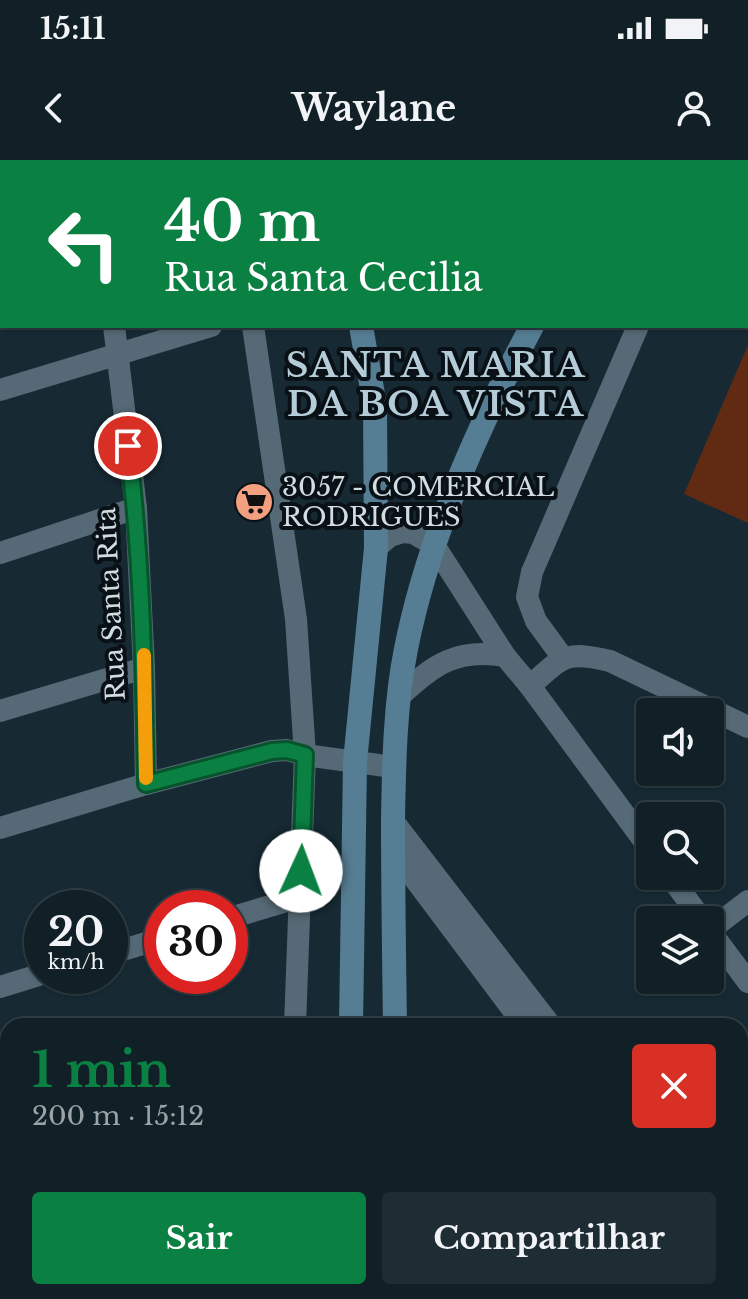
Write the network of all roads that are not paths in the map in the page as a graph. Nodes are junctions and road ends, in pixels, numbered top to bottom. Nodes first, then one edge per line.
1 (114, 328) edge
2 (204, 328) edge
3 (253, 328) edge
4 (361, 328) edge
5 (531, 328) edge
6 (637, 328) edge
7 (117, 353) junction
8 (0, 390) edge
9 (136, 508) junction
10 (434, 545) junction
11 (376, 548) junction
12 (0, 553) edge
13 (505, 656) junction
14 (563, 658) junction
15 (144, 668) junction
16 (530, 686) junction
17 (400, 696) junction
18 (0, 711) edge
19 (748, 727) edge
20 (305, 755) junction
21 (355, 762) junction
22 (393, 767) junction
23 (146, 784) junction
24 (393, 821) junction
25 (0, 828) edge
26 (636, 830) edge
27 (393, 850) junction
28 (300, 897) junction
29 (748, 901) edge
30 (248, 913) edge
31 (724, 919) edge
32 (724, 949) edge
33 (24, 980) edge
34 (748, 982) edge
35 (0, 987) edge
36 (295, 1018) edge
37 (351, 1018) edge
38 (395, 1018) edge
39 (519, 1018) edge
40 (545, 1018) edge

1 - 7 street, Rua Santa Rita
2 - 7 street
3 - 20 street
4 - 11 main road
5 - 10 main road
6 - 14 street
7 - 8 street
7 - 9 street, Rua Santa Rita
9 - 12 street
9 - 15 street, Rua Santa Rita
10 - 11 street
10 - 13 street
10 - 17 main road
11 - 21 main road
13 - 16 street
13 - 17 street
14 - 16 street
14 - 19 street
15 - 18 street
15 - 23 street, Rua Santa Rita
16 - 26 street
17 - 22 main road
20 - 21 street
20 - 23 street
20 - 28 street
21 - 22 street
21 - 37 main road
22 - 24 main road
23 - 25 street
24 - 27 main road
24 - 40 street
27 - 38 main road
27 - 39 street
28 - 30 street
28 - 36 street
29 - 31 street
32 - 34 street
33 - 35 street

